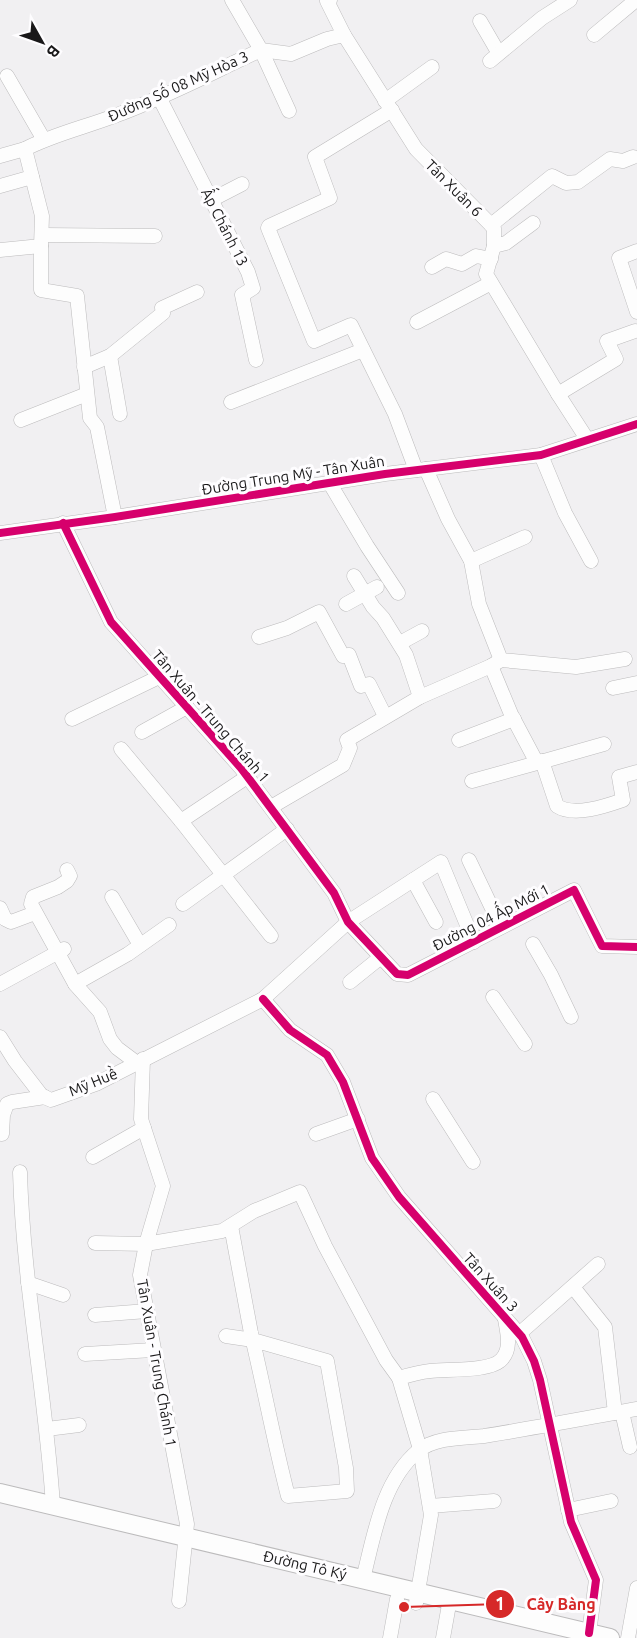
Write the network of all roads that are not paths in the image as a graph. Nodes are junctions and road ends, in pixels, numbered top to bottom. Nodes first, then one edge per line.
1 (330, 0) edge
2 (570, 0) edge
3 (636, 0) edge
4 (239, 3) edge
5 (480, 21) dead end
6 (344, 35) junction
7 (594, 35) dead end
8 (261, 50) junction
9 (432, 67) dead end
10 (7, 76) dead end
11 (159, 97) junction
12 (388, 106) junction
13 (289, 111) dead end
14 (44, 140) junction
15 (25, 149) junction
16 (0, 156) edge
17 (636, 159) edge
18 (32, 177) junction
19 (242, 184) dead end
20 (0, 186) edge
21 (211, 200) junction
22 (533, 223) dead end
23 (491, 225) junction
24 (155, 236) dead end
25 (42, 240) junction
26 (0, 250) edge
27 (637, 251) edge
28 (493, 253) junction
29 (432, 267) dead end
30 (491, 283) junction
31 (197, 292) dead end
32 (637, 312) edge
33 (417, 322) dead end
34 (635, 331) dead end
35 (363, 350) junction
36 (110, 356) junction
37 (256, 360) dead end
38 (84, 367) junction
39 (87, 394) junction
40 (558, 394) junction
41 (231, 402) dead end
42 (120, 414) dead end
43 (21, 420) dead end
44 (637, 424) edge
45 (588, 439) junction
46 (541, 455) junction
47 (421, 470) junction
48 (329, 482) junction
49 (115, 517) junction
50 (63, 523) junction
51 (0, 533) edge
52 (525, 537) dead end
53 (471, 561) junction
54 (591, 561) dead end
55 (354, 576) dead end
56 (371, 590) junction
57 (398, 593) dead end
58 (346, 604) dead end
59 (422, 631) dead end
60 (259, 637) dead end
61 (400, 643) junction
62 (626, 659) dead end
63 (496, 663) junction
64 (159, 677) junction
65 (637, 683) edge
66 (613, 688) dead end
67 (420, 697) junction
68 (187, 707) junction
69 (385, 716) junction
70 (72, 718) dead end
71 (514, 719) junction
72 (142, 732) dead end
73 (459, 740) dead end
74 (604, 744) dead end
75 (121, 749) dead end
76 (539, 762) junction
77 (637, 772) edge
78 (247, 777) junction
79 (472, 781) dead end
80 (271, 807) junction
81 (181, 821) junction
82 (287, 829) junction
83 (469, 860) dead end
84 (67, 870) dead end
85 (222, 874) junction
86 (413, 880) junction
87 (112, 897) dead end
88 (183, 904) dead end
89 (0, 908) edge
90 (35, 913) junction
91 (348, 922) junction
92 (436, 922) dead end
93 (169, 925) dead end
94 (501, 927) junction
95 (270, 936) dead end
96 (474, 942) junction
97 (533, 944) dead end
98 (140, 945) junction
99 (637, 947) edge
100 (61, 951) junction
101 (381, 957) junction
102 (350, 982) dead end
103 (0, 984) edge
104 (75, 984) junction
105 (493, 997) dead end
106 (263, 999) junction
107 (571, 1017) dead end
108 (1, 1043) edge
109 (525, 1044) dead end
110 (140, 1061) junction
111 (45, 1097) junction
112 (433, 1099) dead end
113 (358, 1119) junction
114 (144, 1128) junction
115 (2, 1134) dead end
116 (316, 1134) dead end
117 (93, 1157) dead end
118 (473, 1162) dead end
119 (20, 1173) dead end
120 (231, 1226) junction
121 (95, 1243) dead end
122 (146, 1244) junction
123 (598, 1264) dead end
124 (28, 1283) junction
125 (573, 1287) junction
126 (63, 1295) dead end
127 (147, 1311) junction
128 (95, 1315) dead end
129 (506, 1319) junction
130 (519, 1334) junction
131 (226, 1336) dead end
132 (253, 1340) junction
133 (153, 1350) junction
134 (85, 1354) dead end
135 (399, 1378) junction
136 (637, 1410) edge
137 (618, 1413) junction
138 (549, 1424) junction
139 (79, 1425) dead end
140 (47, 1429) junction
141 (630, 1447) dead end
142 (420, 1449) junction
143 (0, 1493) edge
144 (494, 1501) dead end
145 (611, 1501) dead end
146 (0, 1505) edge
147 (54, 1506) junction
148 (430, 1506) junction
149 (568, 1510) junction
150 (185, 1543) junction
151 (363, 1579) junction
152 (637, 1588) edge
153 (417, 1597) junction
154 (397, 1599) junction
155 (179, 1601) dead end
156 (449, 1605) junction
157 (589, 1633) junction
158 (390, 1638) edge
159 (443, 1638) edge
160 (561, 1638) edge
161 (610, 1638) edge
162 (628, 1638) edge

1 - 6 street, Tân Xuân 6
2 - 5 street
3 - 7 street
4 - 8 street
6 - 8 street
6 - 12 street, Tân Xuân 6
8 - 11 street, Đường Số 08 Mỹ Hòa 3
8 - 13 street
9 - 12 street
10 - 14 street
11 - 14 street, Đường Số 08 Mỹ Hòa 3
11 - 21 street, Ấp Chánh 13
12 - 23 street, Tân Xuân 6
12 - 35 street
14 - 15 street, Đường Số 08 Mỹ Hòa 3
15 - 16 street, Đường Số 08 Mỹ Hòa 3
15 - 18 street
17 - 23 street
18 - 20 street
18 - 25 street
19 - 21 street
21 - 37 street, Ấp Chánh 13
22 - 28 street
23 - 28 street, Tân Xuân 6
24 - 25 street
25 - 26 street
25 - 38 street
27 - 32 street
28 - 29 street
28 - 30 street, Tân Xuân 6
30 - 33 street
30 - 40 street
31 - 36 street
34 - 40 street
35 - 41 street
35 - 47 street
36 - 38 street
36 - 42 street
38 - 39 street
39 - 43 street
39 - 49 street
40 - 45 street
44 - 45 street, Đường Trung Mỹ - Tân Xuân
45 - 46 street, Đường Trung Mỹ - Tân Xuân
46 - 47 street, Đường Trung Mỹ - Tân Xuân
46 - 54 street
47 - 48 street, Đường Trung Mỹ - Tân Xuân
47 - 53 street
48 - 49 street, Đường Trung Mỹ - Tân Xuân
48 - 57 street
49 - 50 street, Đường Trung Mỹ - Tân Xuân
50 - 51 street, Đường Trung Mỹ - Tân Xuân
50 - 64 street, Tân Xuân - Trung Chánh 1
52 - 53 street
53 - 63 street
55 - 56 street
56 - 58 street
56 - 61 street
59 - 61 street
60 - 69 street
61 - 67 street
62 - 63 street
63 - 67 street
63 - 71 street
64 - 68 street, Tân Xuân - Trung Chánh 1
64 - 70 street
65 - 66 street
67 - 69 street
68 - 72 street
68 - 78 street, Tân Xuân - Trung Chánh 1
69 - 80 street
71 - 73 street
71 - 76 street
74 - 76 street
75 - 81 street
76 - 77 street
76 - 79 street
78 - 80 street, Tân Xuân - Trung Chánh 1
78 - 81 street
80 - 82 street, Tân Xuân - Trung Chánh 1
81 - 85 street
82 - 85 street
82 - 91 street, Tân Xuân - Trung Chánh 1
83 - 94 street
84 - 90 street
85 - 88 street
85 - 95 street
86 - 91 street
86 - 92 street
86 - 96 street
87 - 98 street
89 - 90 street
90 - 100 street
91 - 101 street, Đường 04 Ấp Mới 1
91 - 106 street
93 - 98 street
94 - 96 street, Đường 04 Ấp Mới 1
94 - 99 street, Đường 04 Ấp Mới 1
96 - 101 street, Đường 04 Ấp Mới 1
97 - 107 street
98 - 104 street
100 - 103 street
100 - 104 street
101 - 102 street
104 - 110 street
105 - 109 street
106 - 110 street
106 - 113 street, Tân Xuân 3
108 - 111 street
110 - 111 street, Mỹ Huề
110 - 114 street, Tân Xuân - Trung Chánh 1
111 - 115 street, Mỹ Huề
112 - 118 street
113 - 116 street
113 - 129 street, Tân Xuân 3
114 - 117 street
114 - 122 street, Tân Xuân - Trung Chánh 1
119 - 124 street
120 - 122 street
120 - 132 street
120 - 135 street
121 - 122 street
122 - 127 street, Tân Xuân - Trung Chánh 1
123 - 125 street
124 - 126 street
124 - 140 street
125 - 130 street
125 - 137 street
127 - 128 street
127 - 133 street, Tân Xuân - Trung Chánh 1
129 - 130 street, Tân Xuân 3
129 - 135 street
130 - 138 street, Tân Xuân 3
131 - 132 street
132 - 132 street
133 - 134 street
133 - 150 street, Tân Xuân - Trung Chánh 1
135 - 142 street
136 - 137 street
137 - 138 street
137 - 141 street
138 - 142 street
138 - 149 street, Tân Xuân 3
139 - 140 street
140 - 147 street
142 - 148 street
142 - 151 street
143 - 147 main road, Đường Tô Ký
144 - 148 street
145 - 149 street
146 - 150 main road, Đường Tô Ký
147 - 150 main road, Đường Tô Ký
148 - 153 street
149 - 157 street, Tân Xuân 3
150 - 151 main road, Đường Tô Ký
150 - 154 main road, Đường Tô Ký
150 - 155 street, Tân Xuân - Trung Chánh 1
151 - 153 main road, Đường Tô Ký
152 - 162 street
153 - 154 main road, Đường Tô Ký
153 - 156 main road, Đường Tô Ký
154 - 158 street
156 - 157 main road, Đường Tô Ký
156 - 159 street
156 - 160 main road, Đường Tô Ký
157 - 161 main road, Đường Tô Ký

